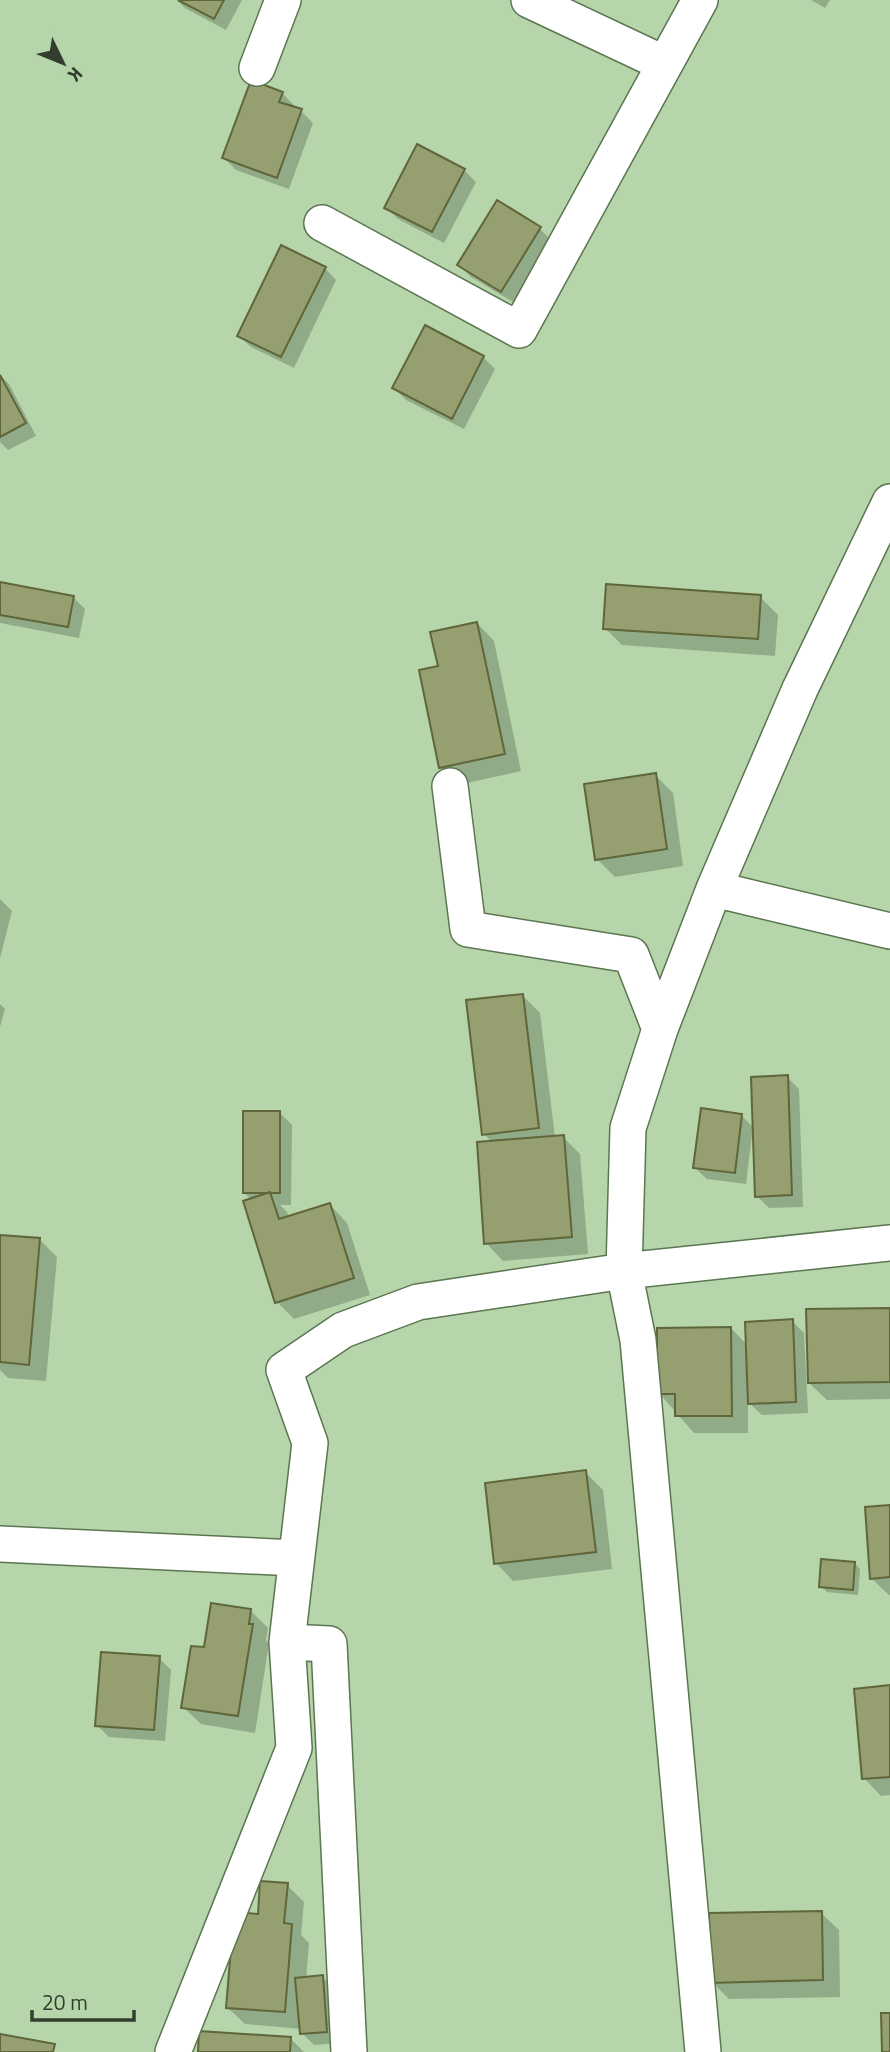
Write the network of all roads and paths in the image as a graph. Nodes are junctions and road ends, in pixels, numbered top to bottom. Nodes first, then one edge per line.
1 (283, 0) edge
2 (529, 0) edge
3 (700, 0) edge
4 (665, 64) junction
5 (257, 68) dead end
6 (321, 223) dead end
7 (890, 502) edge
8 (450, 786) dead end
9 (713, 889) junction
10 (890, 931) edge
11 (660, 1029) junction
12 (890, 1243) edge
13 (624, 1271) junction
14 (0, 1544) edge
15 (296, 1558) junction
16 (287, 1642) junction
17 (173, 2052) edge
18 (349, 2052) edge
19 (703, 2052) edge

1 - 5 street
2 - 4 street
3 - 4 street
4 - 6 street
7 - 9 street
8 - 11 street
9 - 10 street
9 - 11 street
11 - 13 street
12 - 13 street
13 - 15 street
13 - 19 street
14 - 15 street
15 - 16 street
16 - 17 street
16 - 18 street

